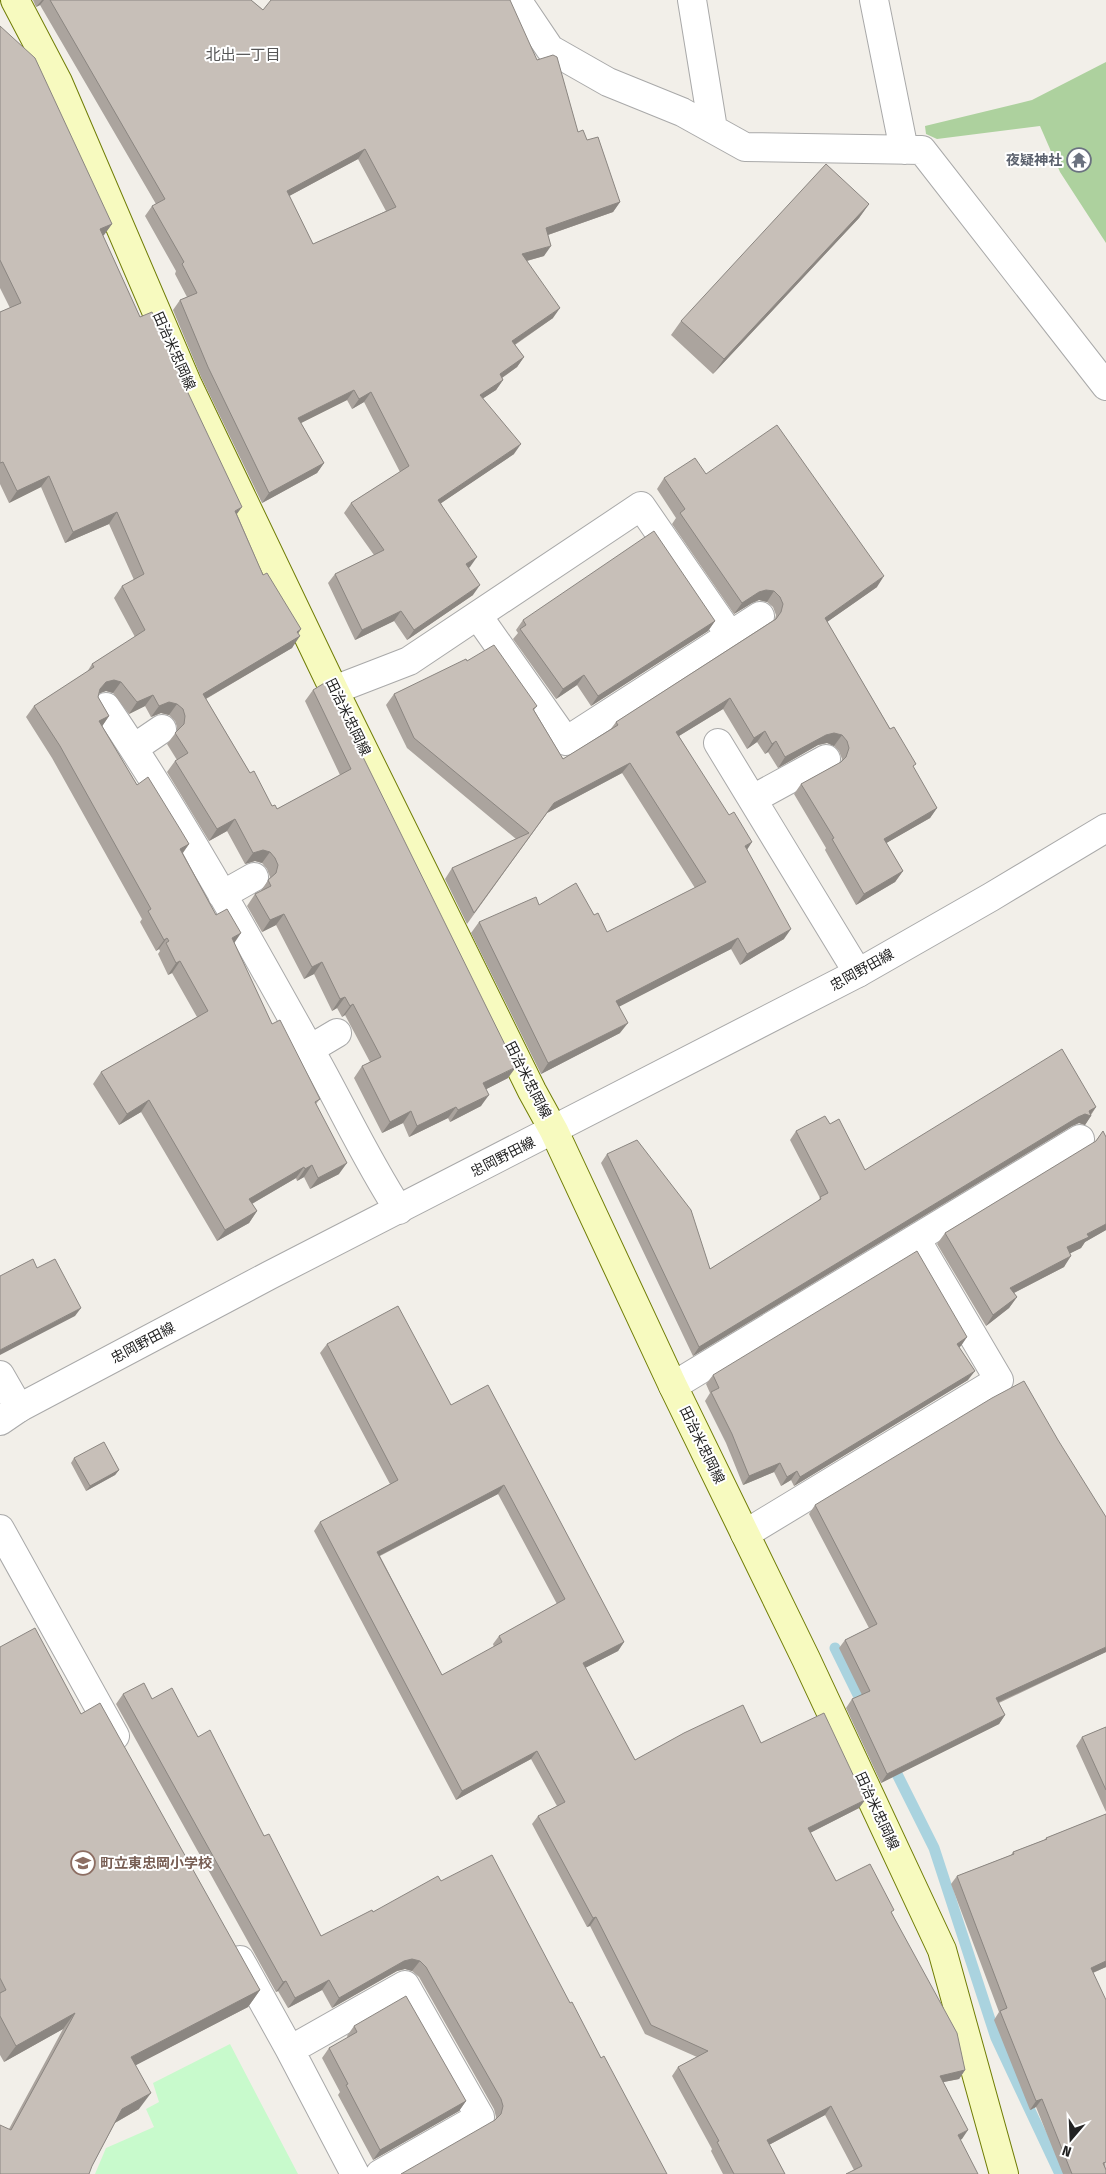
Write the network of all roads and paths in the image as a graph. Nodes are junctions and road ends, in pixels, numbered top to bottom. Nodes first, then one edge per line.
1 (517, 0) edge
2 (692, 0) edge
3 (874, 0) edge
4 (13, 7) edge
5 (713, 129) junction
6 (904, 150) junction
7 (1106, 386) edge
8 (478, 616) junction
9 (760, 616) dead end
10 (730, 635) junction
11 (334, 690) junction
12 (106, 706) edge
13 (162, 729) dead end
14 (718, 743) dead end
15 (134, 748) junction
16 (826, 759) dead end
17 (753, 800) junction
18 (1106, 828) edge
19 (254, 877) dead end
20 (222, 895) junction
21 (858, 973) junction
22 (337, 1033) dead end
23 (310, 1050) junction
24 (554, 1131) junction
25 (1080, 1139) dead end
26 (399, 1210) junction
27 (916, 1238) junction
28 (0, 1374) edge
29 (674, 1386) junction
30 (10, 1414) edge
31 (0, 1530) edge
32 (745, 1534) junction
33 (126, 1755) edge
34 (227, 1938) edge
35 (290, 2050) junction
36 (355, 2174) edge
37 (380, 2174) edge
38 (1004, 2174) edge

1 - 5 street
2 - 5 street
3 - 6 street
4 - 11 main road, 田治米忠岡線
5 - 6 street
6 - 7 street
8 - 10 street
8 - 10 street
8 - 11 street
9 - 10 street
11 - 24 main road, 田治米忠岡線
12 - 15 street
13 - 15 street
14 - 17 street
15 - 20 street
16 - 17 street
17 - 21 street
18 - 21 street, 忠岡野田線
19 - 20 street
20 - 23 street
21 - 24 street, 忠岡野田線
22 - 23 street
23 - 26 street
24 - 26 street, 忠岡野田線
24 - 29 main road, 田治米忠岡線
25 - 27 street
26 - 30 street, 忠岡野田線
27 - 29 street
27 - 32 street
28 - 30 street
29 - 32 main road, 田治米忠岡線
31 - 33 street
32 - 38 main road, 田治米忠岡線
34 - 35 street
35 - 36 street
35 - 37 street

